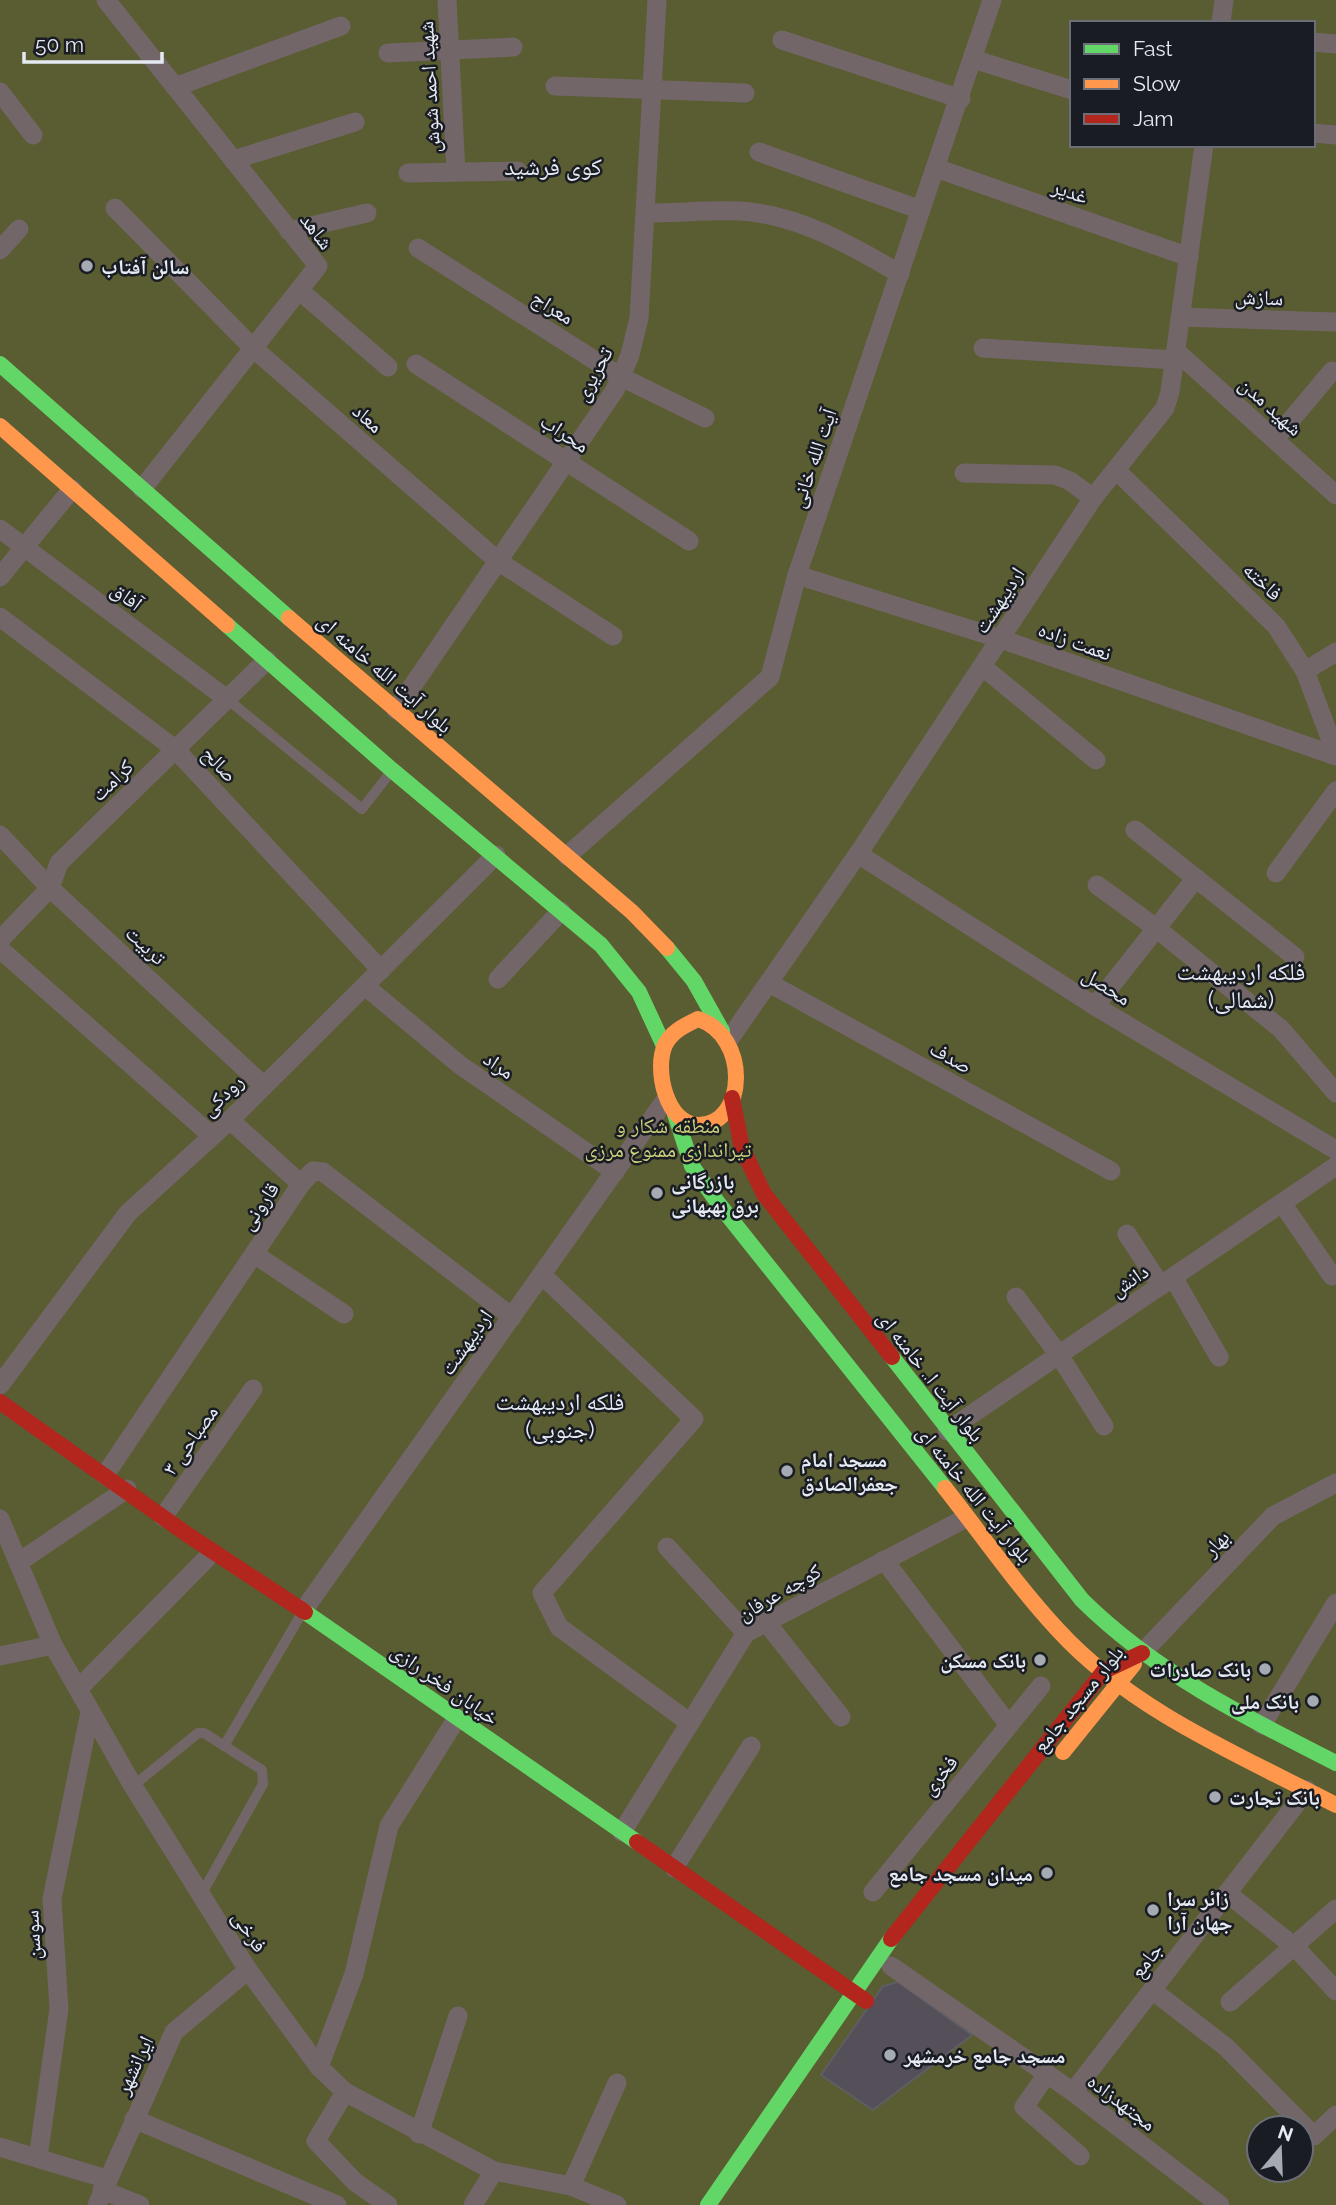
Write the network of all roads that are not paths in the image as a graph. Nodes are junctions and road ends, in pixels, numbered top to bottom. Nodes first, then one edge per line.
1 (106, 0) edge
2 (447, 0) edge
3 (657, 0) edge
4 (1224, 0) edge
5 (989, 1) edge
6 (1222, 21) edge
7 (341, 26) dead end
8 (782, 40) dead end
9 (1315, 42) edge
10 (1336, 44) edge
11 (513, 47) dead end
12 (450, 50) junction
13 (388, 53) dead end
14 (973, 59) junction
15 (555, 86) dead end
16 (175, 87) junction
17 (1070, 89) edge
18 (652, 90) junction
19 (0, 92) edge
20 (745, 93) dead end
21 (961, 99) junction
22 (355, 122) dead end
23 (1315, 133) edge
24 (33, 135) dead end
25 (1336, 135) edge
26 (1205, 147) edge
27 (759, 152) dead end
28 (233, 160) junction
29 (936, 168) junction
30 (518, 171) dead end
31 (456, 172) junction
32 (408, 173) dead end
33 (115, 208) dead end
34 (921, 210) junction
35 (366, 213) dead end
36 (646, 213) junction
37 (19, 229) dead end
38 (289, 231) junction
39 (418, 248) dead end
40 (0, 250) edge
41 (1189, 257) junction
42 (900, 274) junction
43 (299, 290) junction
44 (1181, 317) junction
45 (1336, 322) edge
46 (253, 348) junction
47 (983, 348) dead end
48 (1175, 356) junction
49 (0, 364) edge
50 (416, 364) dead end
51 (388, 366) dead end
52 (1332, 371) dead end
53 (621, 377) junction
54 (705, 418) dead end
55 (0, 426) edge
56 (1275, 439) junction
57 (566, 461) junction
58 (1116, 470) junction
59 (964, 473) dead end
60 (72, 489) junction
61 (142, 489) junction
62 (1336, 495) edge
63 (1093, 498) junction
64 (0, 529) edge
65 (689, 541) dead end
66 (23, 547) junction
67 (498, 561) junction
68 (797, 575) junction
69 (0, 577) edge
70 (0, 617) edge
71 (612, 636) dead end
72 (1001, 639) junction
73 (1336, 652) edge
74 (267, 660) junction
75 (983, 667) junction
76 (1305, 671) junction
77 (227, 699) junction
78 (392, 714) junction
79 (176, 749) junction
80 (1336, 755) edge
81 (1096, 760) dead end
82 (392, 770) junction
83 (1336, 791) edge
84 (1135, 830) dead end
85 (0, 835) edge
86 (496, 855) junction
87 (858, 855) junction
88 (567, 856) junction
89 (1276, 873) dead end
90 (1196, 878) junction
91 (1097, 885) dead end
92 (50, 888) junction
93 (561, 911) junction
94 (1156, 928) junction
95 (0, 940) edge
96 (0, 949) edge
97 (1295, 957) dead end
98 (381, 970) junction
99 (498, 979) dead end
100 (769, 983) junction
101 (365, 986) junction
102 (1095, 1006) junction
103 (725, 1036) junction
104 (664, 1046) junction
105 (264, 1086) junction
106 (1336, 1093) edge
107 (732, 1098) junction
108 (670, 1107) junction
109 (230, 1120) junction
110 (212, 1136) junction
111 (1336, 1150) edge
112 (1336, 1166) edge
113 (1111, 1171) dead end
114 (615, 1172) junction
115 (301, 1184) junction
116 (1283, 1203) junction
117 (1127, 1234) dead end
118 (254, 1254) junction
119 (542, 1275) junction
120 (1332, 1276) dead end
121 (1167, 1282) junction
122 (1016, 1297) dead end
123 (344, 1314) dead end
124 (512, 1317) junction
125 (1059, 1355) junction
126 (1219, 1357) dead end
127 (0, 1385) edge
128 (253, 1389) dead end
129 (0, 1402) edge
130 (1104, 1426) dead end
131 (947, 1431) junction
132 (105, 1475) junction
133 (1336, 1483) edge
134 (127, 1489) junction
135 (163, 1517) junction
136 (966, 1518) junction
137 (0, 1519) edge
138 (667, 1547) dead end
139 (211, 1553) junction
140 (884, 1560) junction
141 (19, 1562) junction
142 (1336, 1603) edge
143 (303, 1611) junction
144 (766, 1622) junction
145 (746, 1633) junction
146 (53, 1645) junction
147 (1142, 1653) junction
148 (0, 1656) edge
149 (1104, 1671) junction
150 (1120, 1684) junction
151 (1041, 1686) dead end
152 (79, 1688) junction
153 (90, 1712) junction
154 (841, 1717) dead end
155 (457, 1718) junction
156 (690, 1723) junction
157 (1008, 1724) junction
158 (1262, 1725) junction
159 (224, 1745) junction
160 (751, 1746) dead end
161 (1336, 1763) edge
162 (1050, 1767) dead end
163 (133, 1786) junction
164 (1033, 1788) dead end
165 (1307, 1790) junction
166 (1336, 1805) edge
167 (622, 1832) junction
168 (674, 1868) junction
169 (873, 1892) dead end
170 (1227, 1894) junction
171 (200, 1896) junction
172 (1336, 1909) edge
173 (1293, 1945) junction
174 (891, 1966) junction
175 (248, 1970) junction
176 (1152, 1990) junction
177 (1336, 1991) edge
178 (859, 1996) junction
179 (1230, 2002) dead end
180 (458, 2016) dead end
181 (319, 2067) junction
182 (1046, 2074) junction
183 (617, 2083) dead end
184 (345, 2092) junction
185 (1073, 2092) junction
186 (1336, 2115) edge
187 (134, 2119) junction
188 (419, 2134) junction
189 (0, 2147) edge
190 (1080, 2155) dead end
191 (38, 2158) junction
192 (494, 2171) junction
193 (571, 2186) junction
194 (102, 2192) edge
195 (141, 2205) edge
196 (337, 2205) edge
197 (388, 2205) edge
198 (473, 2205) edge
199 (617, 2205) edge
200 (708, 2205) edge
201 (727, 2205) edge
202 (1220, 2205) edge

1 - 16 street, شاهد
2 - 12 street, شهید احمد شوش
3 - 18 street, تحریری
4 - 6 street
5 - 14 street, آیت الله خانی
7 - 16 street
8 - 21 street
9 - 10 street
11 - 12 street
12 - 13 street
12 - 31 street, شهید احمد شوش
14 - 17 street
14 - 21 street, آیت الله خانی
15 - 18 street
16 - 28 street, شاهد
18 - 20 street
18 - 36 street, تحریری
19 - 24 street
21 - 29 street, آیت الله خانی
22 - 28 street
23 - 25 street
26 - 41 street, اردیبهشت
27 - 34 street
28 - 38 street, شاهد
29 - 34 street, آیت الله خانی
29 - 41 street, غدیر
30 - 31 street
31 - 32 street
33 - 46 street, معاد
34 - 42 street, آیت الله خانی
35 - 38 street
36 - 42 street
36 - 53 street, تحریری
37 - 40 street
38 - 43 street, شاهد
39 - 53 street, معراج
41 - 44 street, اردیبهشت
42 - 68 street, آیت الله خانی
43 - 46 street, شاهد
43 - 51 street
44 - 45 street, سازش
44 - 48 street, اردیبهشت
46 - 61 street, شاهد
46 - 67 street, معاد
47 - 48 street
48 - 56 street, شهید مدن
48 - 58 street, اردیبهشت
49 - 61 main road, بلوار آیت الله خامنه ای
50 - 57 street, محراب
52 - 56 street
53 - 54 street, معراج
53 - 57 street, تحریری
55 - 60 main road
56 - 62 street, شهید مدن
57 - 65 street, محراب
57 - 67 street, تحریری
58 - 63 street, اردیبهشت
58 - 76 street, فاخته
59 - 63 street
60 - 66 street
60 - 74 main road
61 - 78 main road, بلوار آیت الله خامنه ای
63 - 72 street, اردیبهشت
64 - 66 street, آفاق
66 - 69 street
66 - 77 street, آفاق
67 - 71 street, معاد
67 - 78 street, تحریری
68 - 72 street, نعمت زاده
68 - 88 street, آیت الله خانی
70 - 79 street, صالح
72 - 75 street, اردیبهشت
72 - 80 street, نعمت زاده
73 - 76 street
74 - 77 street, کرامت
74 - 82 main road
75 - 81 street
75 - 87 street, اردیبهشت
76 - 80 street, فاخته
77 - 79 street, کرامت
77 - 82 lane
78 - 88 main road, بلوار آیت الله خامنه ای
79 - 92 street, کرامت
79 - 98 street, صالح
82 - 86 main road
83 - 89 street
84 - 90 street
85 - 92 street, تربیت
86 - 93 main road
86 - 98 street, رودکی
87 - 100 street, اردیبهشت
87 - 102 street, محصل
88 - 103 main road, بلوار آیت الله خامنه ای
90 - 94 street
90 - 97 street
91 - 94 street
92 - 95 street, کرامت
92 - 105 street, تربیت
93 - 99 street
93 - 104 main road
94 - 102 street
94 - 106 street
96 - 110 street
98 - 101 street, رودکی
100 - 103 street, اردیبهشت
100 - 113 street, صدف
101 - 105 street, رودکی
101 - 114 street, مراد
102 - 111 street, محصل
103 - 104 main road
103 - 107 main road
104 - 108 main road
105 - 109 street, رودکی
107 - 108 main road
107 - 131 main road, بلوار آیت ا.. خامنه ای
108 - 114 street, اردیبهشت
108 - 136 main road, بلوار آیت الله خامنه ای
109 - 110 street, رودکی
109 - 115 street
110 - 127 street, رودکی
112 - 116 street, دانش
114 - 119 street, اردیبهشت
115 - 118 street, قارونی
115 - 124 street, قارونی
116 - 120 street
116 - 121 street, دانش
117 - 121 street
118 - 123 street
118 - 132 street, قارونی
119 - 124 street, اردیبهشت
119 - 156 street
121 - 125 street, دانش
121 - 126 street
122 - 125 street
124 - 143 street, اردیبهشت
125 - 130 street
125 - 131 street, دانش
128 - 135 street, مصباحی ۳
129 - 132 main road, خیابان فخر رازی
131 - 147 main road, بلوار آیت ا.. خامنه ای
132 - 134 main road, خیابان فخر رازی
133 - 147 street, بهار
134 - 135 main road, خیابان فخر رازی
134 - 141 street
135 - 139 main road, خیابان فخر رازی
136 - 140 street, کوچه عرفان
136 - 149 main road, بلوار آیت الله خامنه ای
137 - 141 street, فرخی
138 - 145 street
139 - 143 main road, خیابان فخر رازی
139 - 152 street
140 - 144 street, کوچه عرفان
140 - 157 street
141 - 146 street, فرخی
142 - 158 street
143 - 155 main road, خیابان فخر رازی
143 - 159 lane
144 - 145 street, کوچه عرفان
144 - 154 street
145 - 156 street, کوچه عرفان
146 - 148 street
146 - 152 street, فرخی
147 - 149 main road, بلوار مسجد جامع
147 - 150 main road, بلوار مسجد جامع
147 - 158 main road
149 - 150 main road, بلوار آیت الله خامنه ای
149 - 178 main road, بلوار مسجد جامع
150 - 162 main road, بلوار مسجد جامع
150 - 165 main road, بلوار آیت الله خامنه ای
151 - 157 street, فخری
152 - 153 street, فرخی
153 - 163 street, فرخی
153 - 191 street, سوسن
155 - 167 main road, خیابان فخر رازی
155 - 181 street
156 - 167 street, کوچه عرفان
157 - 169 street, فخری
158 - 161 main road
159 - 163 lane
159 - 171 lane
160 - 168 street
163 - 171 street, فرخی
164 - 174 main road, بلوار مسجد جامع
165 - 166 main road, بلوار آیت الله خامنه ای
165 - 170 street, جامع
167 - 168 main road, خیابان فخر رازی
168 - 178 main road, خیابان فخر رازی
170 - 173 street
170 - 176 street, جامع
171 - 175 street, فرخی
172 - 173 street
173 - 177 street
173 - 179 street
174 - 178 main road, بلوار مسجد جامع
174 - 182 street, مجتهدزاده
175 - 181 street, فرخی
175 - 187 street, ایرانشهر
176 - 185 street, جامع
176 - 186 street
178 - 200 main road, بلوار مسجد جامع
178 - 201 main road, بلوار مسجد جامع
180 - 188 street
181 - 184 street, فرخی
182 - 185 street, مجتهدزاده
182 - 190 street
183 - 193 street
184 - 188 street, فرخی
184 - 197 street
185 - 202 street, مجتهدزاده
187 - 194 street, ایرانشهر
187 - 196 street
188 - 192 street, فرخی
189 - 191 street
191 - 194 street
192 - 193 street, فرخی
192 - 198 street
193 - 199 street, فرخی
194 - 195 street

